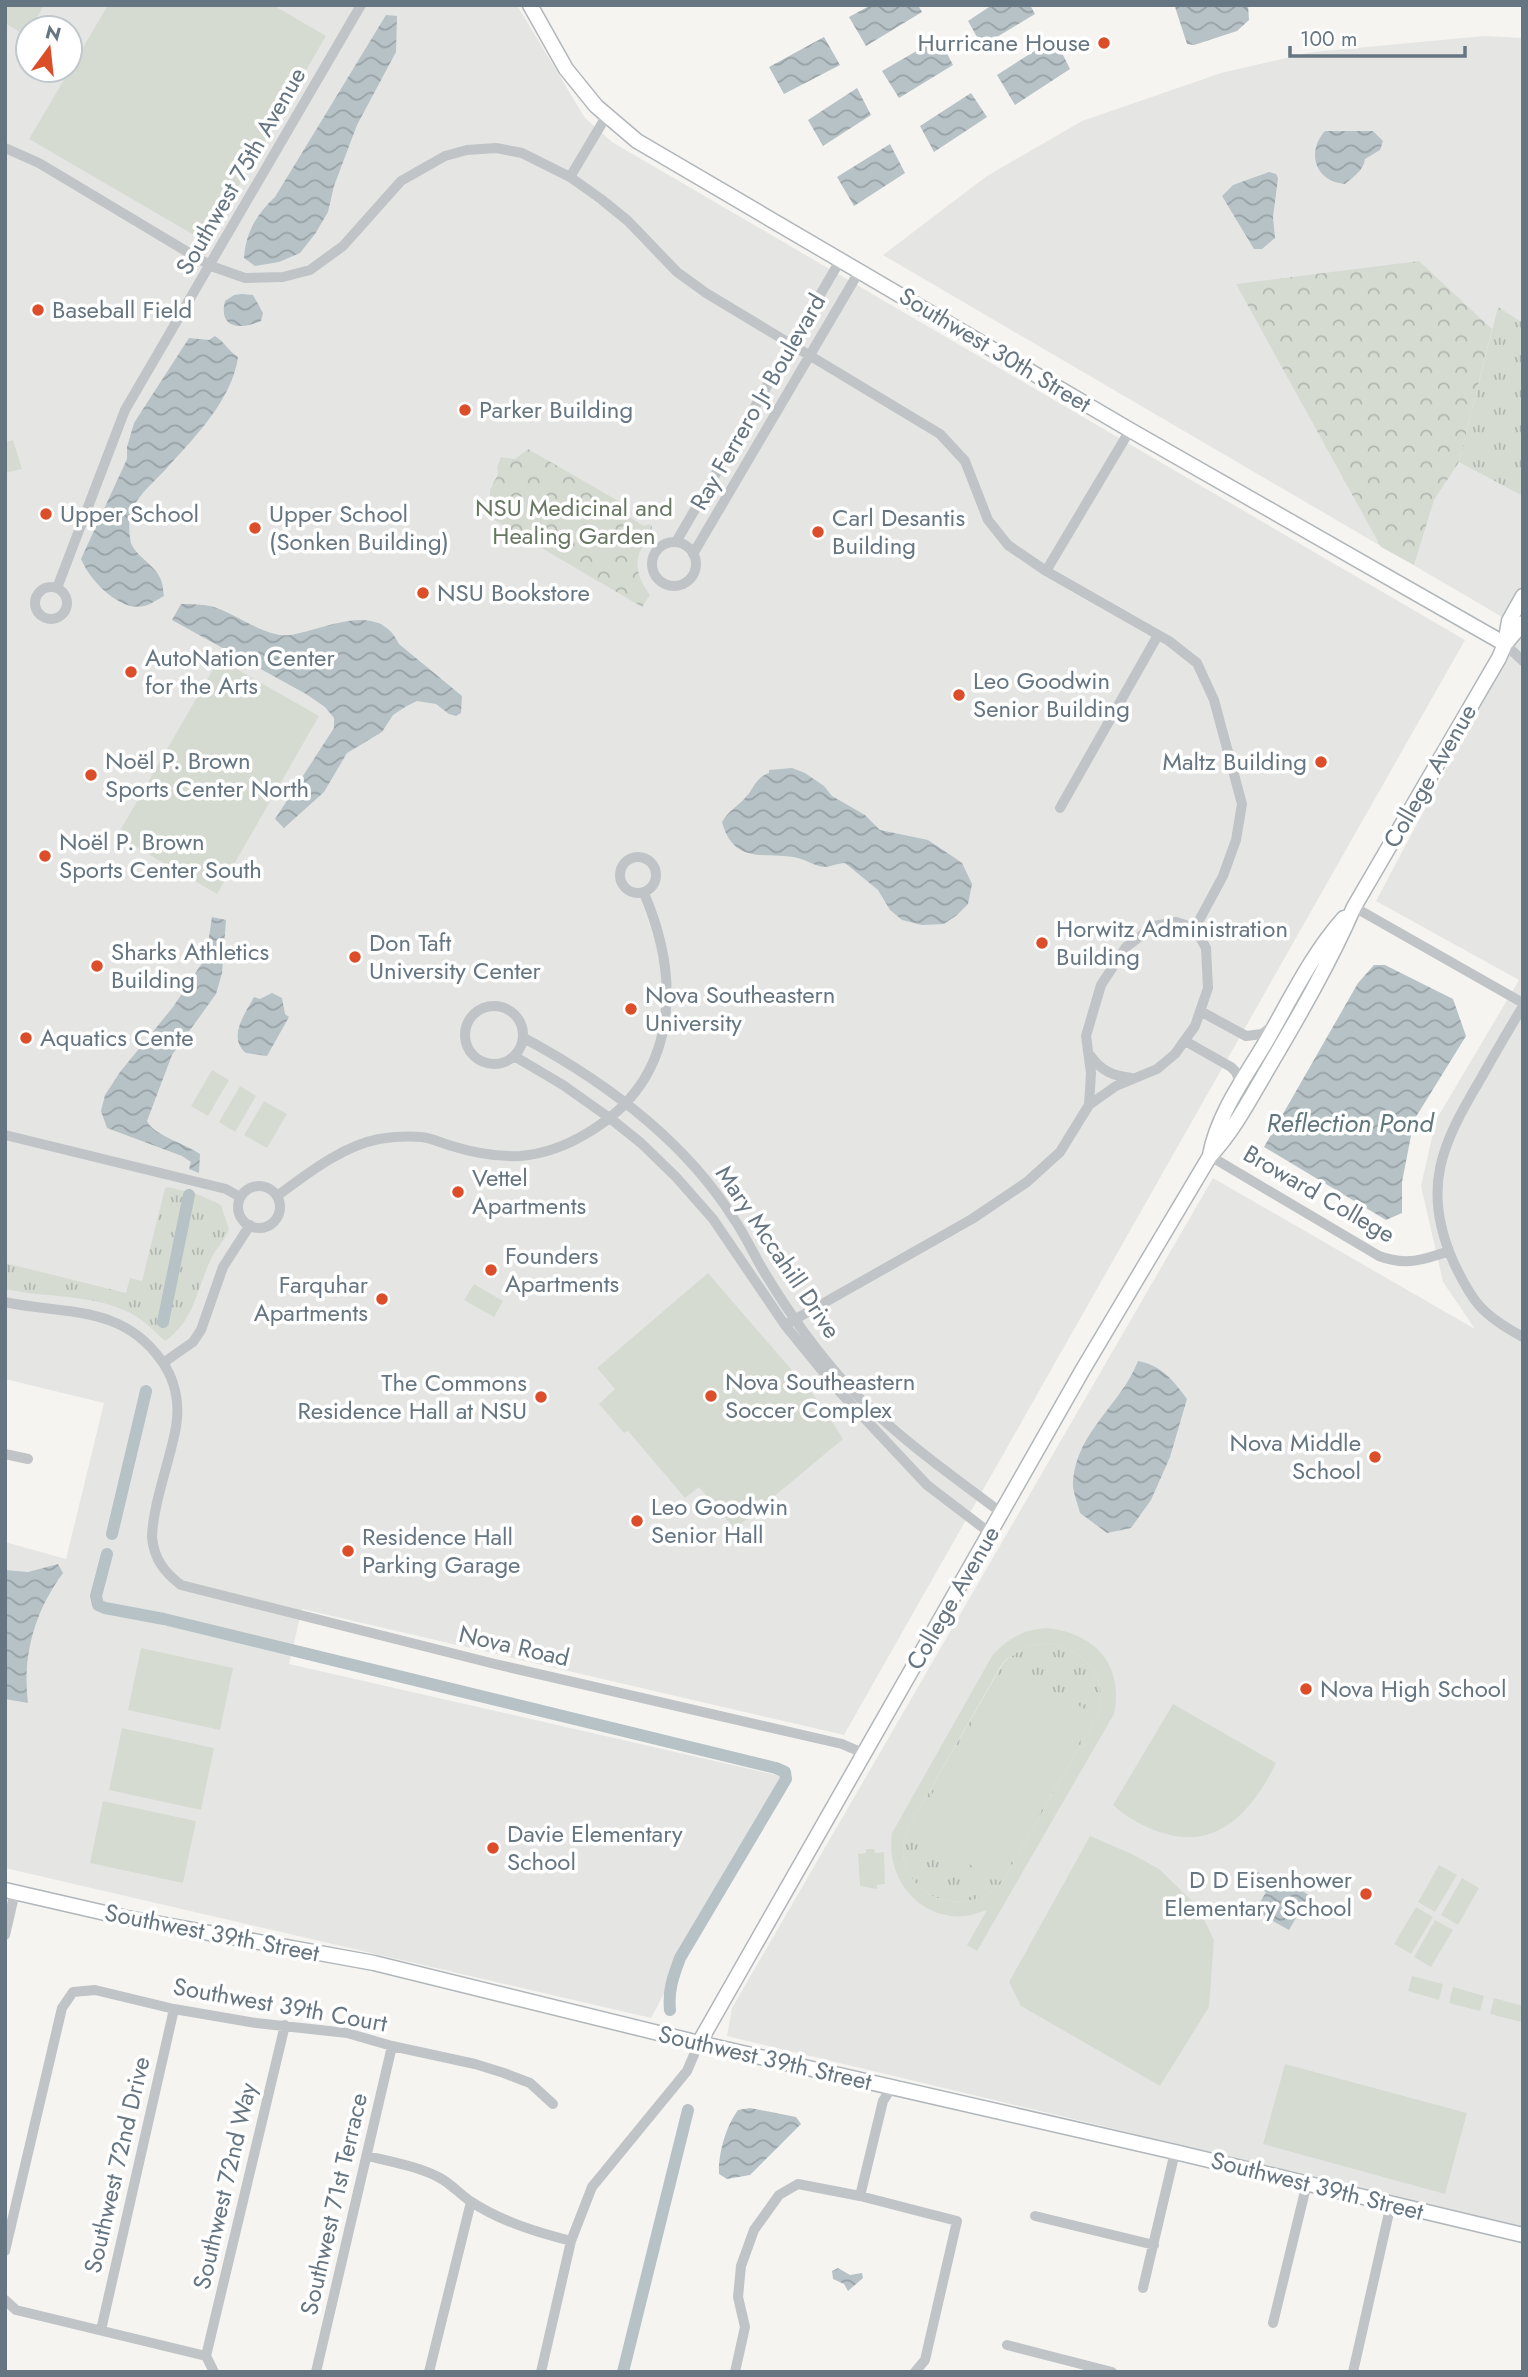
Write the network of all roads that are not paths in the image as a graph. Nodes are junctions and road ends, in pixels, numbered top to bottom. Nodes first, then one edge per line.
1 (361, 5) edge
2 (530, 5) edge
3 (607, 115) junction
4 (5, 148) edge
5 (570, 177) junction
6 (841, 259) junction
7 (211, 266) junction
8 (860, 270) junction
9 (791, 345) junction
10 (808, 355) junction
11 (1130, 430) junction
12 (676, 542) junction
13 (694, 554) junction
14 (1046, 571) junction
15 (57, 588) dead end
16 (1523, 596) edge
17 (1523, 624) edge
18 (1158, 635) junction
19 (1505, 644) junction
20 (1523, 651) edge
21 (1523, 662) edge
22 (1060, 808) dead end
23 (644, 892) dead end
24 (1354, 907) junction
25 (1195, 928) junction
26 (1523, 1004) edge
27 (1202, 1012) junction
28 (1277, 1024) junction
29 (524, 1038) junction
30 (1185, 1041) junction
31 (1090, 1055) junction
32 (514, 1056) junction
33 (1135, 1079) junction
34 (1241, 1085) junction
35 (625, 1104) junction
36 (1089, 1105) junction
37 (611, 1119) junction
38 (5, 1135) edge
39 (1210, 1156) junction
40 (277, 1195) junction
41 (240, 1197) junction
42 (250, 1225) junction
43 (1449, 1251) junction
44 (5, 1302) edge
45 (790, 1322) junction
46 (1523, 1337) edge
47 (163, 1363) junction
48 (919, 1452) junction
49 (5, 1454) edge
50 (27, 1459) dead end
51 (906, 1464) junction
52 (1002, 1513) junction
53 (990, 1533) junction
54 (863, 1754) junction
55 (10, 1891) edge
56 (5, 1935) edge
57 (174, 2009) junction
58 (285, 2025) junction
59 (699, 2043) junction
60 (392, 2046) junction
61 (892, 2087) junction
62 (554, 2104) dead end
63 (1175, 2152) junction
64 (368, 2155) junction
65 (1307, 2183) junction
66 (860, 2196) junction
67 (471, 2202) junction
68 (1391, 2204) junction
69 (1035, 2216) dead end
70 (1523, 2235) edge
71 (571, 2241) junction
72 (1154, 2245) junction
73 (5, 2251) edge
74 (1143, 2288) dead end
75 (5, 2300) edge
76 (1273, 2323) dead end
77 (101, 2330) junction
78 (1007, 2345) dead end
79 (206, 2356) junction
80 (214, 2372) edge
81 (316, 2372) edge
82 (429, 2372) edge
83 (541, 2372) edge
84 (736, 2372) edge
85 (915, 2372) edge
86 (1112, 2372) edge
87 (1353, 2372) edge

1 - 7 street, Southwest 75th Avenue
2 - 3 street, Southwest 30th Street
3 - 5 street
3 - 6 street, Southwest 30th Street
4 - 7 street
5 - 7 street
5 - 9 street
6 - 8 street, Southwest 30th Street
6 - 9 street, Ray Ferrero Jr Boulevard
7 - 15 street, Southwest 75th Avenue
8 - 10 street, Ray Ferrero Jr Boulevard
8 - 11 street, Southwest 30th Street
9 - 10 street
9 - 12 street, Ray Ferrero Jr Boulevard
10 - 13 street, Ray Ferrero Jr Boulevard
10 - 14 street
11 - 14 street
11 - 19 street, Southwest 30th Street
12 - 13 street
12 - 13 street
14 - 18 street
16 - 19 street, College Avenue
17 - 19 street, College Avenue
18 - 22 street
18 - 25 street
19 - 20 street
19 - 21 street
19 - 24 street, College Avenue
23 - 35 street
24 - 26 street
24 - 28 street, College Avenue
24 - 39 street, College Avenue
25 - 27 street
25 - 31 street
26 - 43 street
27 - 28 street
27 - 30 street
28 - 34 street, College Avenue
29 - 32 street
29 - 32 street
29 - 35 street, Mary Mccahill Drive
30 - 33 street
30 - 34 street
31 - 33 street
31 - 36 street
32 - 37 street, Mary Mccahill Drive
33 - 36 street
34 - 39 street, College Avenue
35 - 37 street
35 - 45 street, Mary Mccahill Drive
36 - 45 street
37 - 40 street
37 - 45 street, Mary Mccahill Drive
38 - 41 street
39 - 43 street, Broward College
39 - 52 street, College Avenue
40 - 41 street
40 - 42 street
41 - 42 street
42 - 47 street
43 - 46 street
44 - 47 street
45 - 48 street, Mary Mccahill Drive
45 - 51 street, Mary Mccahill Drive
47 - 54 street, Nova Road
48 - 51 street
48 - 52 street, Mary Mccahill Drive
49 - 50 street
51 - 53 street, Mary Mccahill Drive
52 - 53 street, College Avenue
53 - 54 street, College Avenue
54 - 59 street, College Avenue
55 - 56 street
55 - 59 street, Southwest 39th Street
57 - 58 street, Southwest 39th Court
57 - 73 street, Southwest 39th Court
57 - 77 street, Southwest 72nd Drive
58 - 60 street, Southwest 39th Court
58 - 79 street, Southwest 72nd Way
59 - 61 street, Southwest 39th Street
59 - 71 street
60 - 62 street, Southwest 39th Court
60 - 64 street, Southwest 71st Terrace
61 - 63 street, Southwest 39th Street
61 - 66 street
63 - 65 street, Southwest 39th Street
63 - 72 street
64 - 67 street
64 - 81 street, Southwest 71st Terrace
65 - 68 street, Southwest 39th Street
65 - 76 street
66 - 84 street
66 - 85 street
67 - 71 street
67 - 82 street
68 - 70 street, Southwest 39th Street
68 - 87 street
69 - 72 street
71 - 83 street
72 - 74 street
75 - 77 street
77 - 79 street
78 - 86 street
79 - 80 street

